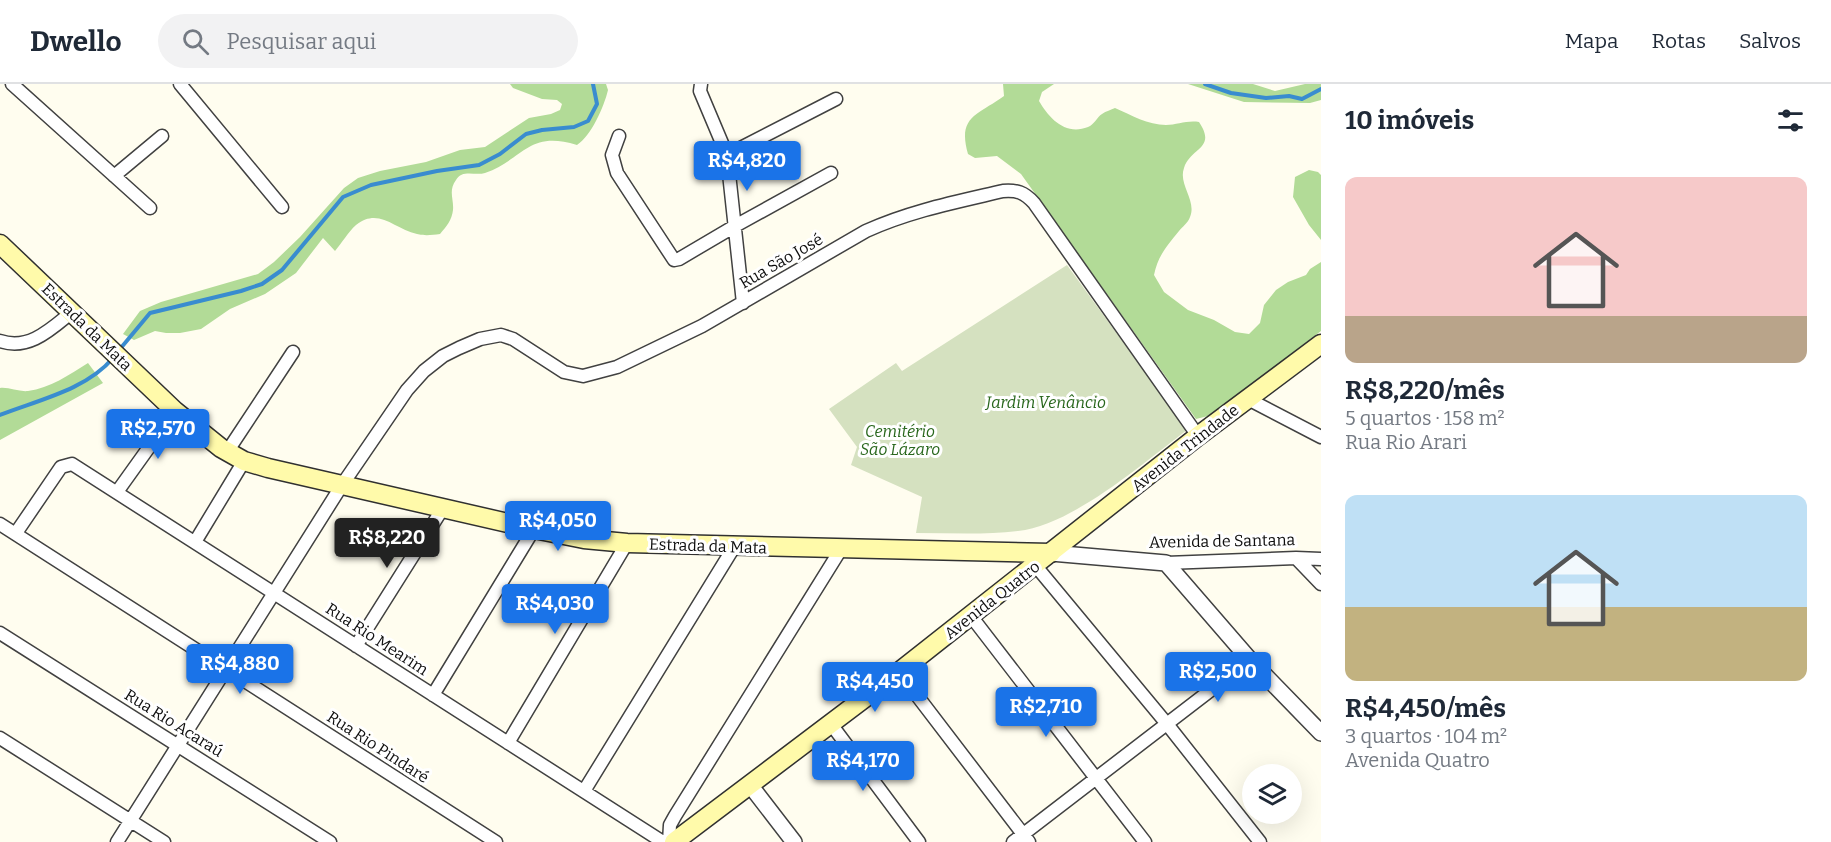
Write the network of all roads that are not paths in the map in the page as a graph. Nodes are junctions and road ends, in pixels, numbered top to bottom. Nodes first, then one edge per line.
1 (12, 84) edge
2 (180, 84) edge
3 (701, 84) edge
4 (836, 99) dead end
5 (162, 136) dead end
6 (619, 136) dead end
7 (727, 155) junction
8 (831, 173) dead end
9 (114, 176) junction
10 (282, 207) dead end
11 (150, 208) dead end
12 (735, 226) junction
13 (0, 243) edge
14 (743, 303) junction
15 (72, 312) junction
16 (0, 341) edge
17 (1321, 344) edge
18 (293, 352) dead end
19 (1248, 399) junction
20 (174, 411) junction
21 (1198, 436) junction
22 (1321, 437) edge
23 (227, 452) junction
24 (244, 461) junction
25 (342, 485) junction
26 (117, 492) junction
27 (443, 508) junction
28 (0, 524) edge
29 (534, 529) junction
30 (16, 533) junction
31 (195, 542) junction
32 (627, 543) junction
33 (734, 547) junction
34 (841, 549) junction
35 (1051, 553) junction
36 (1296, 558) junction
37 (1321, 559) edge
38 (1166, 563) junction
39 (1035, 565) junction
40 (1321, 584) edge
41 (274, 592) junction
42 (971, 616) junction
43 (0, 633) edge
44 (356, 646) junction
45 (1250, 660) junction
46 (226, 668) junction
47 (899, 672) junction
48 (433, 694) junction
49 (831, 724) junction
50 (1167, 724) junction
51 (1321, 733) edge
52 (0, 738) edge
53 (508, 743) junction
54 (178, 745) junction
55 (1095, 778) junction
56 (750, 785) junction
57 (584, 791) junction
58 (130, 821) junction
59 (1021, 839) edge
60 (117, 842) edge
61 (164, 842) edge
62 (330, 842) edge
63 (496, 842) edge
64 (663, 842) edge
65 (669, 842) edge
66 (674, 842) edge
67 (794, 842) edge
68 (919, 842) edge
69 (1145, 842) edge
70 (1260, 842) edge

1 - 9 street
2 - 10 street
3 - 7 street
4 - 7 street
5 - 9 street
6 - 12 street
7 - 12 street
8 - 12 street
9 - 11 street
12 - 14 street
13 - 15 main road, Estrada da Mata
14 - 21 street, Rua São José
14 - 25 street, Rua São José
15 - 16 street
15 - 20 main road, Estrada da Mata
17 - 19 main road, Avenida Trindade
18 - 23 street
19 - 21 main road, Avenida Trindade
19 - 22 street
20 - 23 main road, Estrada da Mata
20 - 26 street
21 - 35 main road, Avenida Trindade
23 - 24 main road, Estrada da Mata
24 - 25 main road, Estrada da Mata
24 - 31 street
25 - 27 main road, Estrada da Mata
25 - 41 street, Rua São José
26 - 30 street, Rua Rio Mearim
26 - 31 street, Rua Rio Mearim
27 - 29 main road, Estrada da Mata
27 - 44 street
28 - 30 street, Rua Rio Pindaré
29 - 32 main road, Estrada da Mata
29 - 48 street
30 - 46 street, Rua Rio Pindaré
31 - 41 street, Rua Rio Mearim
32 - 33 main road, Estrada da Mata
32 - 53 street
33 - 34 main road, Estrada da Mata
33 - 57 street
34 - 35 main road, Estrada da Mata
34 - 65 street
35 - 38 street, Avenida de Santana
35 - 39 main road, Avenida Quatro
36 - 37 street, Avenida de Santana
36 - 38 street, Avenida de Santana
36 - 40 street
38 - 45 street
39 - 42 main road, Avenida Quatro
39 - 50 street
41 - 44 street, Rua Rio Mearim
41 - 46 street, Rua São José
42 - 47 main road, Avenida Quatro
42 - 55 street
43 - 54 street, Rua Rio Acaraú
44 - 48 street, Rua Rio Mearim
45 - 50 street
45 - 51 street
46 - 54 street, Rua São José
46 - 63 street, Rua Rio Pindaré
47 - 49 main road, Avenida Quatro
47 - 59 street
48 - 53 street, Rua Rio Mearim
49 - 56 main road, Avenida Quatro
49 - 68 street
50 - 55 street
50 - 70 street
52 - 58 street
53 - 57 street, Rua Rio Mearim
54 - 58 street, Rua São José
54 - 62 street, Rua Rio Acaraú
55 - 59 street
55 - 69 street
56 - 66 main road, Avenida Quatro
56 - 67 street
57 - 64 street, Rua Rio Mearim
58 - 60 street, Rua São José
58 - 61 street

